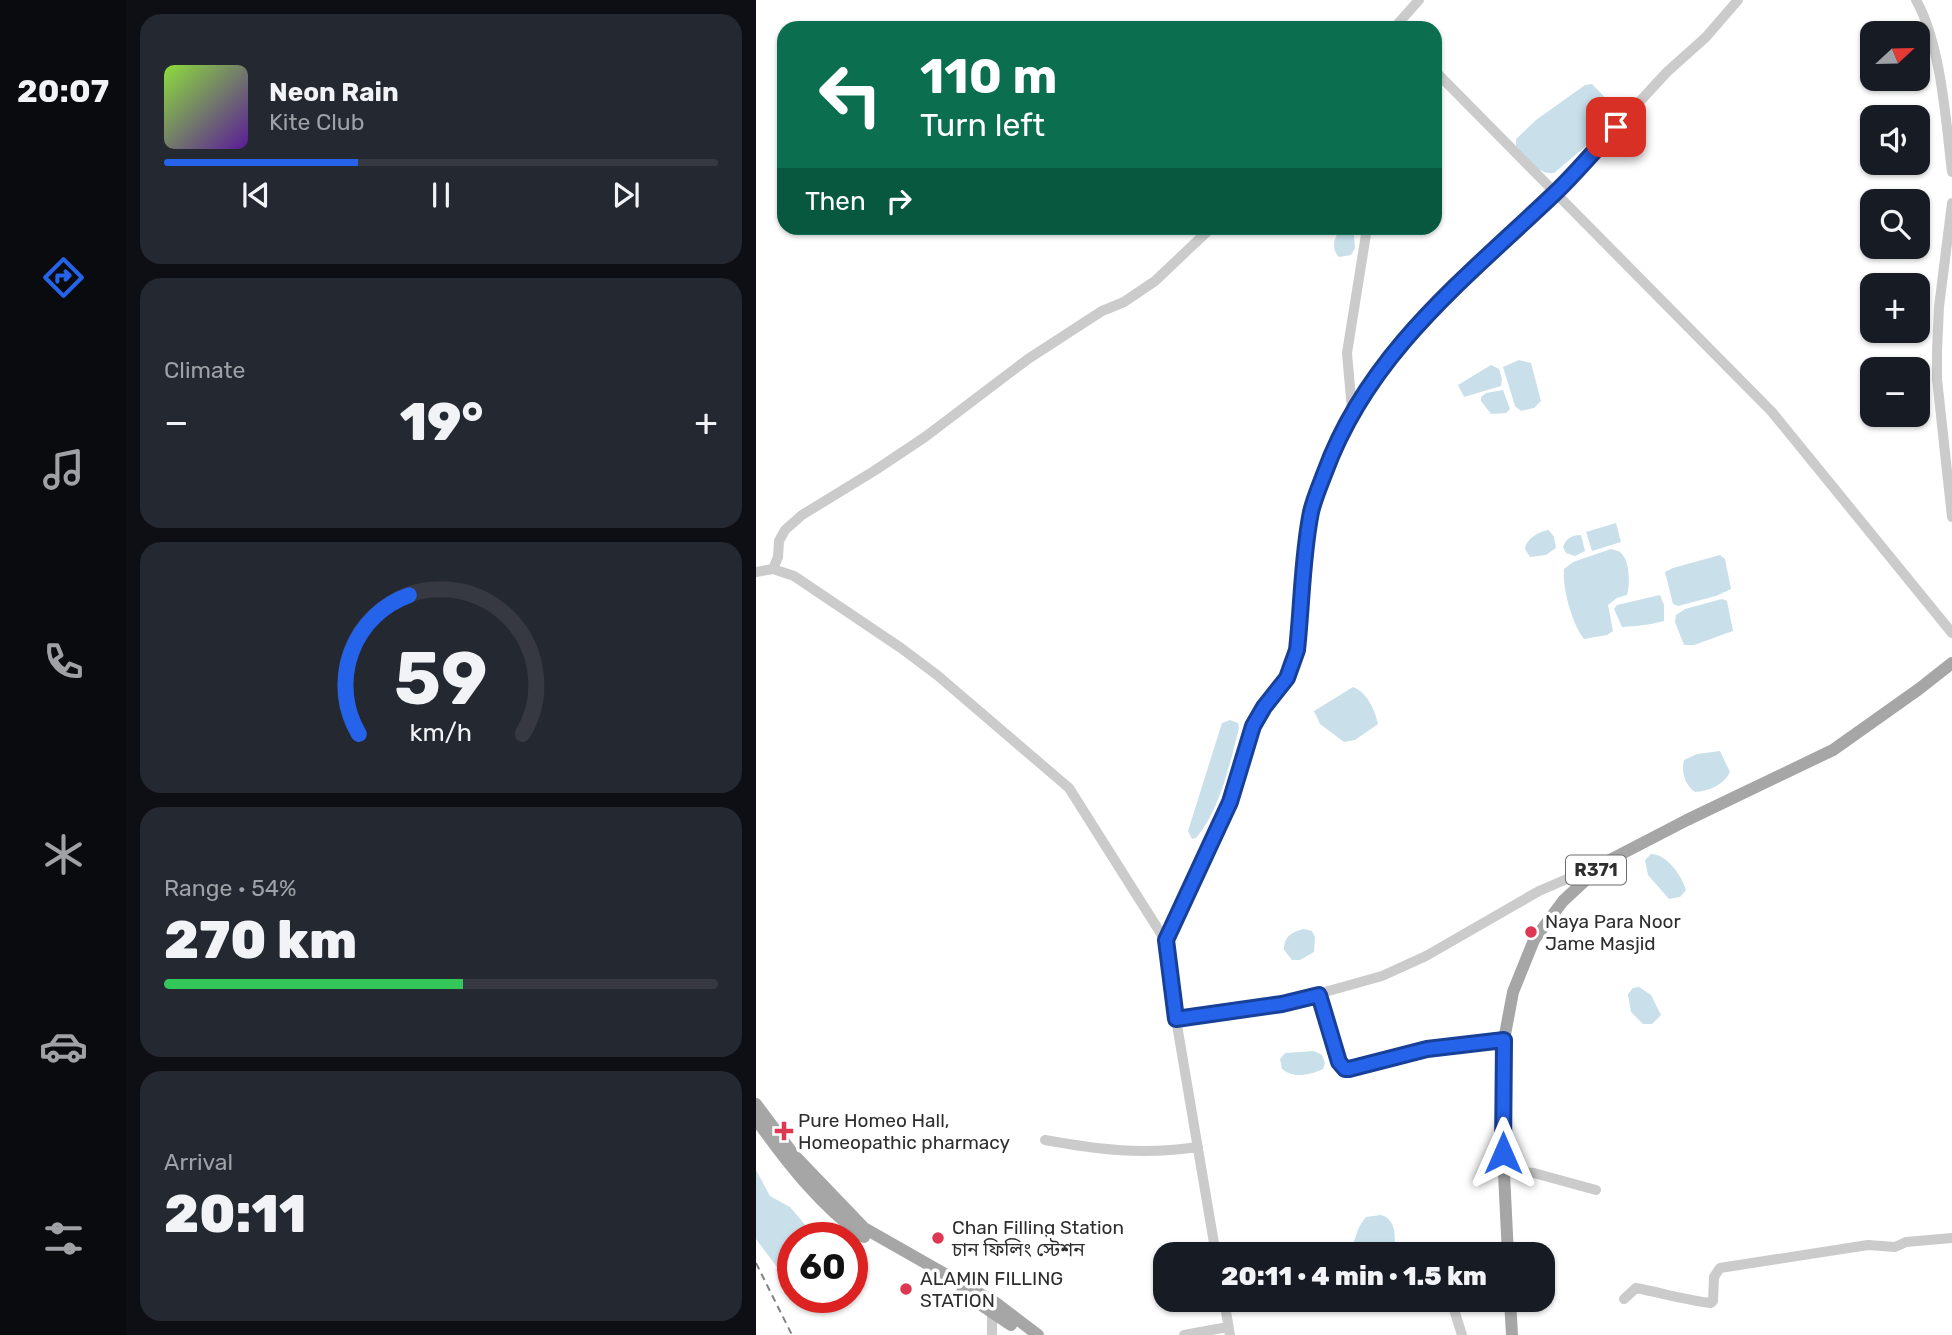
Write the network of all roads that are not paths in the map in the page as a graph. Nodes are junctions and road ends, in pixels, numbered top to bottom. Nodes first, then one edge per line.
1 (1419, 0) edge
2 (1738, 0) edge
3 (1916, 0) edge
4 (1400, 21) edge
5 (1442, 78) edge
6 (1952, 172) edge
7 (1556, 192) junction
8 (1952, 203) edge
9 (1203, 235) edge
10 (1366, 235) edge
11 (1352, 410) junction
12 (1952, 517) edge
13 (773, 569) junction
14 (756, 572) edge
15 (1952, 633) edge
16 (1952, 663) edge
17 (1604, 863) junction
18 (1166, 940) junction
19 (1319, 995) junction
20 (1176, 1019) junction
21 (1504, 1040) junction
22 (756, 1104) edge
23 (756, 1119) edge
24 (1045, 1140) dead end
25 (1198, 1147) junction
26 (1504, 1171) junction
27 (1596, 1190) dead end
28 (1952, 1238) edge
29 (1214, 1242) edge
30 (1507, 1242) edge
31 (1624, 1299) dead end
32 (992, 1311) junction
33 (1226, 1312) edge
34 (1455, 1312) edge
35 (1511, 1312) edge
36 (1229, 1331) edge
37 (992, 1335) edge
38 (1026, 1335) edge
39 (1038, 1335) edge
40 (1184, 1335) edge
41 (1462, 1335) edge
42 (1512, 1335) edge

1 - 4 street
2 - 7 street
3 - 6 street
5 - 7 street
7 - 11 street
7 - 15 street
8 - 12 street
9 - 13 street
10 - 11 street
11 - 18 street
13 - 14 street
13 - 18 street
16 - 17 main road, R371
17 - 19 street
17 - 21 main road, R371
18 - 20 street
19 - 20 street
19 - 21 street
20 - 25 street
21 - 26 main road, R371
22 - 39 main road
23 - 32 main road
24 - 25 street
25 - 29 street
26 - 27 street
26 - 30 main road, R371
28 - 31 street
32 - 37 street
32 - 38 main road
33 - 36 street
34 - 41 street
35 - 42 main road
36 - 40 street

